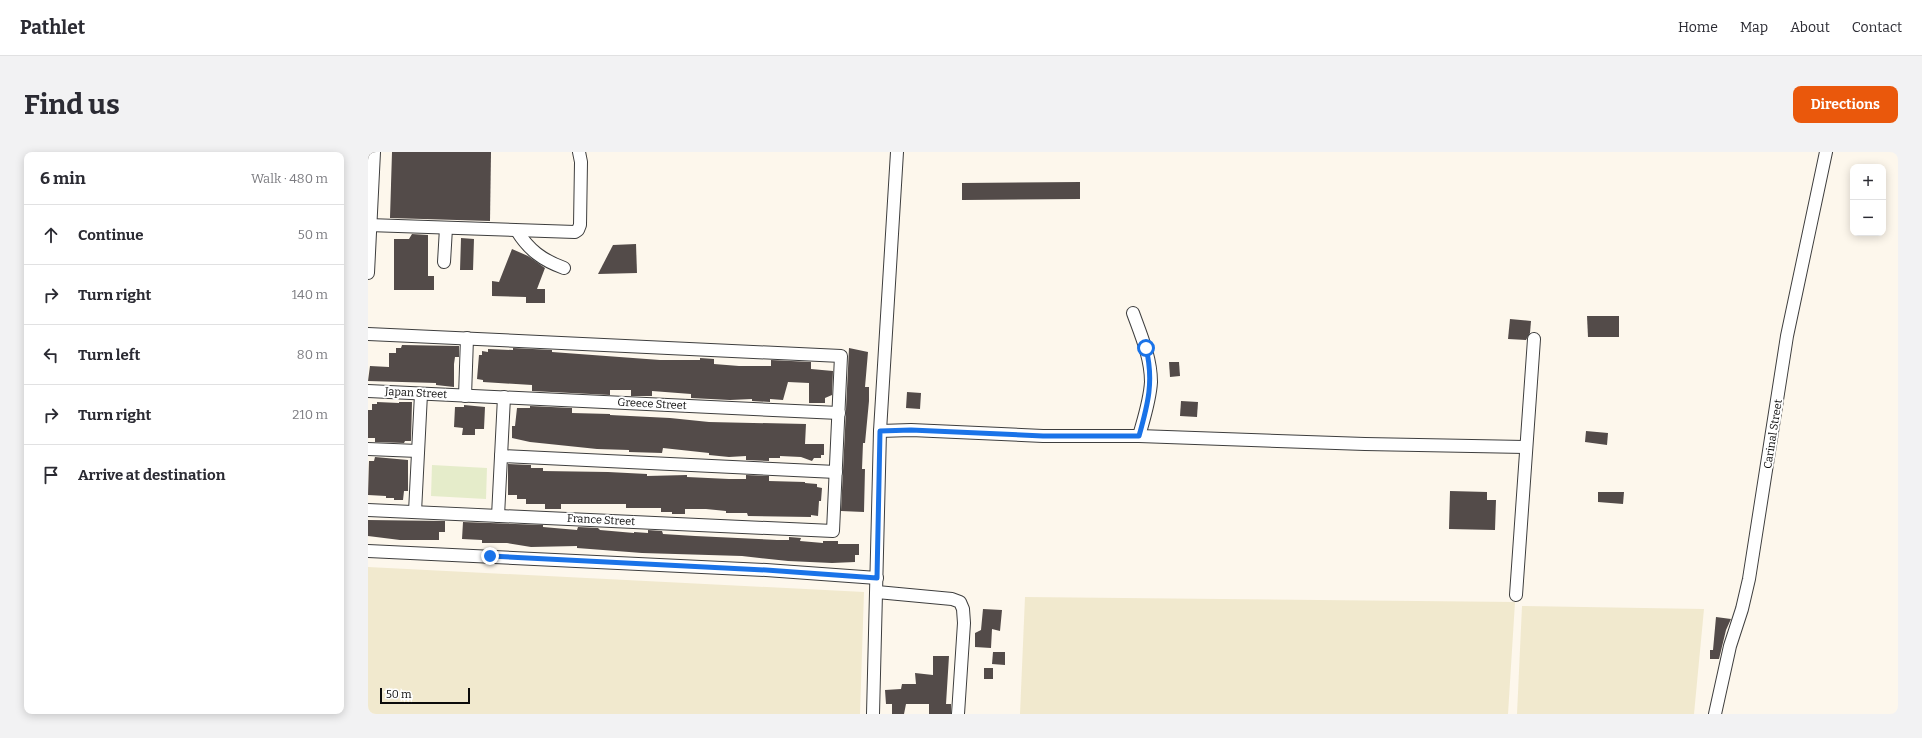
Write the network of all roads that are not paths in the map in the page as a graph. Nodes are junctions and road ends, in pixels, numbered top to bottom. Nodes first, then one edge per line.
1 (374, 152) edge
2 (579, 152) edge
3 (897, 152) edge
4 (1826, 152) edge
5 (369, 225) edge
6 (446, 228) junction
7 (517, 230) junction
8 (444, 262) dead end
9 (564, 268) dead end
10 (368, 273) edge
11 (1134, 313) dead end
12 (368, 334) edge
13 (467, 338) junction
14 (1534, 339) dead end
15 (368, 391) edge
16 (421, 394) junction
17 (464, 396) junction
18 (504, 397) junction
19 (839, 413) junction
20 (880, 431) junction
21 (1139, 436) junction
22 (1526, 447) junction
23 (368, 449) edge
24 (418, 451) junction
25 (501, 456) junction
26 (836, 472) junction
27 (368, 510) edge
28 (415, 512) junction
29 (498, 516) junction
30 (368, 551) edge
31 (877, 578) junction
32 (877, 592) junction
33 (1516, 596) dead end
34 (873, 714) edge
35 (958, 714) edge
36 (1715, 714) edge

1 - 5 street
2 - 7 street
3 - 20 street
4 - 36 street, Carinal Street
5 - 6 street
5 - 10 street
6 - 7 street
6 - 8 street
7 - 9 street
11 - 21 street
12 - 13 street
13 - 17 street
13 - 19 street
14 - 22 street
15 - 16 street, Japan Street
16 - 17 street, Japan Street
16 - 24 street
17 - 18 street, Greece Street
18 - 19 street, Greece Street
18 - 25 street
19 - 26 street
20 - 21 street
20 - 31 street
21 - 22 street
22 - 33 street
23 - 24 street
24 - 28 street
25 - 26 street
25 - 29 street
26 - 29 street, France Street
27 - 28 street, France Street
28 - 29 street, France Street
30 - 31 street
31 - 32 street
32 - 34 street
32 - 35 street

